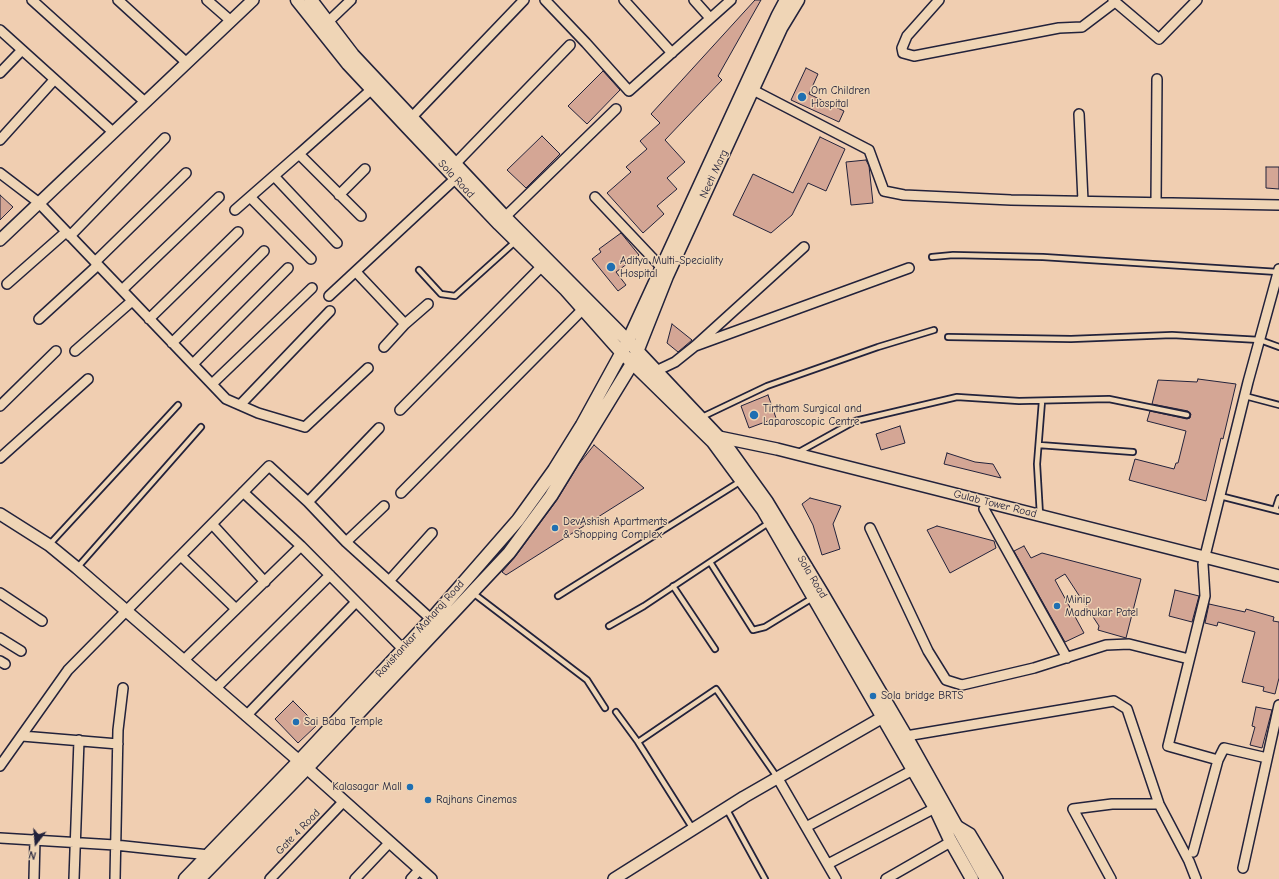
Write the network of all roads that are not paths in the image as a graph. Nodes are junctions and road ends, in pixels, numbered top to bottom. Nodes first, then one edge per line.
1 (32, 0) edge
2 (118, 0) edge
3 (207, 0) edge
4 (253, 0) edge
5 (297, 0) edge
6 (311, 0) edge
7 (351, 0) edge
8 (524, 0) edge
9 (545, 0) edge
10 (624, 0) edge
11 (694, 0) edge
12 (730, 0) edge
13 (786, 0) edge
14 (798, 0) edge
15 (940, 0) edge
16 (1197, 0) edge
17 (1114, 1) edge
18 (710, 18) junction
19 (231, 21) junction
20 (328, 22) junction
21 (0, 30) edge
22 (570, 45) dead end
23 (22, 50) junction
24 (672, 53) junction
25 (187, 63) junction
26 (0, 73) edge
27 (1157, 79) dead end
28 (54, 80) junction
29 (372, 89) junction
30 (753, 90) junction
31 (145, 102) junction
32 (616, 109) dead end
33 (1079, 114) dead end
34 (412, 117) junction
35 (113, 132) junction
36 (165, 138) dead end
37 (0, 140) edge
38 (298, 154) junction
39 (455, 164) junction
40 (365, 169) dead end
41 (0, 172) edge
42 (186, 173) dead end
43 (274, 176) junction
44 (456, 178) junction
45 (339, 195) junction
46 (219, 197) dead end
47 (250, 197) junction
48 (595, 197) dead end
49 (1083, 201) junction
50 (38, 202) junction
51 (1156, 202) junction
52 (1279, 205) edge
53 (235, 210) dead end
54 (361, 216) dead end
55 (505, 216) junction
56 (238, 232) dead end
57 (68, 234) junction
58 (0, 240) edge
59 (516, 241) junction
60 (337, 243) dead end
61 (804, 247) dead end
62 (264, 251) dead end
63 (932, 257) dead end
64 (311, 259) dead end
65 (96, 263) junction
66 (542, 266) junction
67 (661, 267) junction
68 (288, 268) dead end
69 (909, 268) dead end
70 (419, 270) dead end
71 (1278, 271) edge
72 (356, 272) junction
73 (7, 284) dead end
74 (312, 288) dead end
75 (122, 290) junction
76 (329, 296) dead end
77 (132, 300) junction
78 (428, 304) dead end
79 (583, 309) junction
80 (330, 311) dead end
81 (40, 319) dead end
82 (149, 319) junction
83 (406, 324) junction
84 (934, 330) dead end
85 (948, 338) dead end
86 (1260, 340) junction
87 (628, 341) junction
88 (172, 343) junction
89 (695, 346) junction
90 (384, 347) dead end
91 (1279, 347) edge
92 (56, 351) dead end
93 (75, 351) dead end
94 (621, 352) junction
95 (635, 357) junction
96 (193, 364) junction
97 (368, 368) dead end
98 (656, 371) junction
99 (88, 379) dead end
100 (212, 384) junction
101 (1244, 396) junction
102 (1042, 400) junction
103 (178, 405) dead end
104 (240, 405) junction
105 (1279, 405) edge
106 (0, 406) edge
107 (400, 410) dead end
108 (1187, 416) dead end
109 (701, 418) junction
110 (201, 427) dead end
111 (379, 428) dead end
112 (719, 444) junction
113 (1038, 445) junction
114 (1133, 452) dead end
115 (797, 454) junction
116 (0, 458) edge
117 (741, 481) junction
118 (243, 492) junction
119 (401, 493) dead end
120 (1220, 496) junction
121 (1279, 498) edge
122 (308, 502) junction
123 (384, 506) dead end
124 (984, 509) junction
125 (1277, 511) edge
126 (0, 514) edge
127 (1040, 515) junction
128 (770, 522) junction
129 (212, 524) junction
130 (870, 528) dead end
131 (432, 533) dead end
132 (346, 542) junction
133 (49, 545) junction
134 (301, 546) junction
135 (181, 556) junction
136 (1204, 561) junction
137 (710, 562) junction
138 (77, 568) junction
139 (330, 575) junction
140 (1279, 576) edge
141 (389, 581) junction
142 (265, 582) junction
143 (1279, 584) edge
144 (673, 586) junction
145 (472, 592) junction
146 (0, 593) edge
147 (558, 596) dead end
148 (814, 597) junction
149 (356, 602) junction
150 (236, 609) junction
151 (127, 612) junction
152 (431, 619) junction
153 (42, 621) dead end
154 (609, 626) dead end
155 (0, 638) edge
156 (403, 649) junction
157 (715, 649) dead end
158 (20, 651) dead end
159 (1067, 658) junction
160 (1189, 659) junction
161 (183, 661) junction
162 (123, 688) dead end
163 (215, 689) junction
164 (1279, 705) edge
165 (605, 708) dead end
166 (616, 712) dead end
167 (887, 715) junction
168 (246, 716) junction
169 (22, 736) junction
170 (906, 736) junction
171 (79, 740) junction
172 (638, 742) junction
173 (118, 744) junction
174 (1267, 758) junction
175 (1218, 760) junction
176 (303, 764) junction
177 (0, 766) edge
178 (913, 770) junction
179 (778, 777) junction
180 (344, 801) junction
181 (1159, 804) junction
182 (726, 808) junction
183 (935, 808) junction
184 (806, 827) junction
185 (950, 827) junction
186 (693, 829) junction
187 (0, 838) edge
188 (35, 840) junction
189 (953, 840) junction
190 (74, 842) junction
191 (390, 842) junction
192 (115, 845) junction
193 (1193, 852) dead end
194 (209, 854) junction
195 (828, 864) junction
196 (1243, 868) dead end
197 (420, 869) junction
198 (34, 879) edge
199 (74, 879) edge
200 (114, 879) edge
201 (185, 879) edge
202 (199, 879) edge
203 (270, 879) edge
204 (355, 879) edge
205 (411, 879) edge
206 (431, 879) edge
207 (614, 879) edge
208 (765, 879) edge
209 (836, 879) edge
210 (886, 879) edge
211 (967, 879) edge
212 (972, 879) edge
213 (986, 879) edge
214 (997, 879) edge
215 (1111, 879) edge
216 (1196, 879) edge

1 - 31 street
2 - 25 street
3 - 19 street
4 - 19 street
5 - 29 main road, Sola Road
6 - 20 main road, Sola Road
7 - 20 street
8 - 34 street
9 - 24 street
10 - 24 street
11 - 18 street
12 - 18 street
13 - 67 main road, Ravishankar Maharaj Road
14 - 30 main road, Neeti Marg
15 - 17 street
16 - 17 street
18 - 24 street
19 - 25 street
20 - 34 main road, Sola Road
21 - 23 street
22 - 39 street
23 - 26 street
23 - 28 street
25 - 31 street
27 - 51 street
28 - 35 street
28 - 37 street
29 - 38 street
29 - 44 main road, Sola Road
30 - 49 street
30 - 95 main road, Neeti Marg
31 - 35 street
32 - 55 street
33 - 49 street
34 - 39 main road, Sola Road
35 - 50 street
36 - 57 street
38 - 43 street
38 - 45 street
39 - 55 main road, Sola Road
40 - 45 street
41 - 50 street
42 - 65 street
43 - 47 street
43 - 60 street
44 - 59 main road, Sola Road
44 - 72 street
45 - 54 street
46 - 75 street
47 - 53 street
47 - 64 street
48 - 67 street
49 - 51 street
50 - 57 street
50 - 58 street
51 - 52 street
55 - 87 main road, Sola Road
56 - 82 street
57 - 65 street
57 - 73 street
59 - 66 main road, Sola Road
59 - 70 lane
61 - 89 street
62 - 88 street
63 - 71 lane
65 - 75 street
65 - 81 street
66 - 79 main road, Sola Road
66 - 107 street
67 - 87 main road, Ravishankar Maharaj Road
68 - 96 street
69 - 89 street
71 - 86 street
72 - 76 street
72 - 83 street
74 - 100 street
75 - 77 street
77 - 82 street
77 - 93 street
78 - 83 street
79 - 94 main road, Sola Road
79 - 119 street
80 - 104 street
82 - 88 street
83 - 90 street
84 - 109 lane
85 - 86 lane
86 - 91 lane
86 - 101 street
87 - 94 main road, Ravishankar Maharaj Road
87 - 95 main road, Sola Road
88 - 96 street
89 - 98 street
92 - 106 street
94 - 95 main road, Sola Road
94 - 152 main road, Ravishankar Maharaj Road
95 - 98 main road, Sola Road
95 - 112 main road, Sola Road
95 - 145 main road, Ravishankar Maharaj Road
96 - 100 street
97 - 104 street
98 - 109 main road, Sola Road
99 - 116 street
100 - 104 street
101 - 105 lane
101 - 120 street
102 - 108 lane
102 - 113 lane
102 - 115 lane
103 - 133 lane
109 - 112 main road, Sola Road
110 - 138 lane
111 - 122 street
112 - 115 street, Gulab Tower Road
112 - 117 main road, Sola Road
112 - 124 street
112 - 167 main road, Sola Road
113 - 114 lane
113 - 127 lane
115 - 127 street, Gulab Tower Road
117 - 128 main road, Sola Road
117 - 147 lane
118 - 122 street
118 - 129 street
118 - 134 street
120 - 125 lane
120 - 136 street
121 - 125 lane
122 - 132 street
123 - 132 street
124 - 136 street
124 - 159 street
126 - 133 street
127 - 136 street, Gulab Tower Road
128 - 137 lane
128 - 148 main road, Sola Road
129 - 135 street
129 - 142 street
130 - 159 street
131 - 141 street
132 - 141 street
133 - 138 street
134 - 139 street
134 - 142 street
135 - 150 street
135 - 151 street
136 - 140 street, Gulab Tower Road
136 - 143 street
136 - 160 street
137 - 144 lane
137 - 148 lane
138 - 151 street
139 - 149 street
139 - 163 street
141 - 152 street
142 - 150 street
144 - 154 lane
144 - 157 lane
145 - 165 lane
145 - 176 main road, Ravishankar Maharaj Road
146 - 153 street
148 - 167 main road, Sola Road
149 - 156 street
149 - 168 street
150 - 161 street
151 - 161 street
151 - 169 street
152 - 156 main road, Ravishankar Maharaj Road
155 - 158 street
156 - 176 main road, Ravishankar Maharaj Road
159 - 160 street
160 - 175 street
161 - 163 street
162 - 173 street
163 - 168 street
164 - 174 street
166 - 172 lane
167 - 170 main road, Sola Road
167 - 178 main road, Sola Road
167 - 179 street
168 - 176 street
169 - 171 street
169 - 177 street
170 - 181 street
170 - 185 main road, Sola Road
171 - 173 street
171 - 190 street
172 - 179 lane
172 - 186 lane
173 - 192 street
174 - 175 street
174 - 196 street
175 - 193 street
176 - 180 street
176 - 194 main road, Ravishankar Maharaj Road
176 - 202 main road, Ravishankar Maharaj Road
178 - 183 main road, Sola Road
178 - 184 street
179 - 182 street
179 - 184 street
180 - 191 street
180 - 203 street, Gate 4 Road
181 - 215 street
181 - 216 street
182 - 186 street
182 - 208 lane
183 - 185 main road, Sola Road
183 - 195 street
184 - 195 street
185 - 189 main road
185 - 214 street
186 - 207 street
187 - 188 street
188 - 190 street
188 - 198 street
189 - 210 street
189 - 211 street
189 - 212 main road
189 - 213 main road
190 - 192 street
190 - 199 street
191 - 197 street
191 - 204 street
192 - 194 street
192 - 200 street
194 - 201 main road, Ravishankar Maharaj Road
195 - 209 street
197 - 205 street
197 - 206 street

